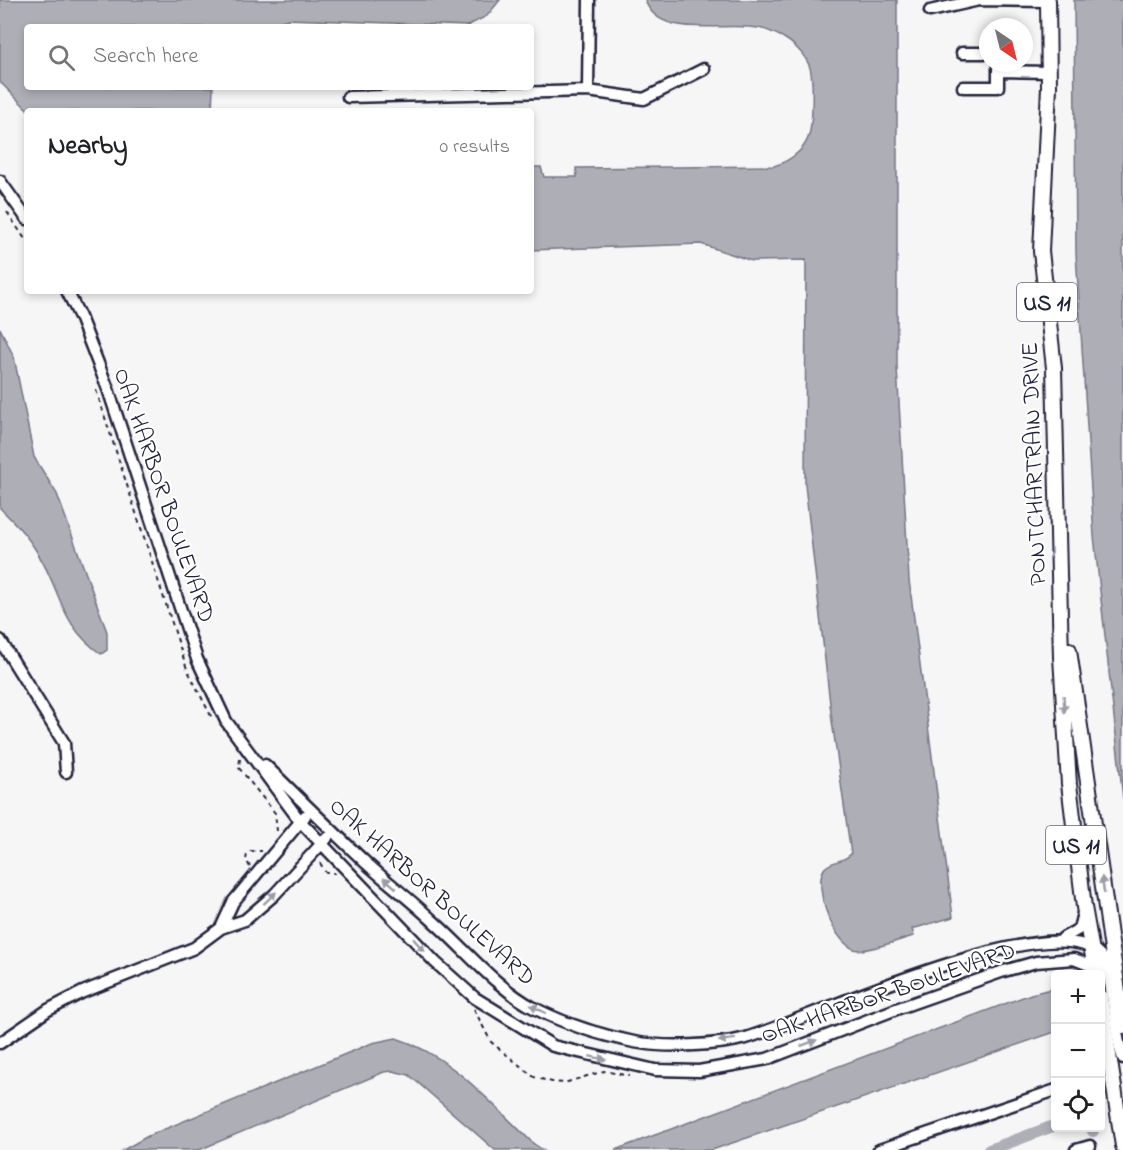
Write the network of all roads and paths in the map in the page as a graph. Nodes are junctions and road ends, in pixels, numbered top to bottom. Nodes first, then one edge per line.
1 (589, 0) edge
2 (1048, 0) edge
3 (930, 11) dead end
4 (962, 53) dead end
5 (979, 53) edge
6 (704, 69) dead end
7 (1033, 70) edge
8 (998, 72) edge
9 (1049, 72) junction
10 (963, 87) dead end
11 (588, 91) junction
12 (348, 97) dead end
13 (0, 181) edge
14 (4, 207) dead end
15 (24, 215) edge
16 (24, 237) edge
17 (68, 294) edge
18 (1061, 603) junction
19 (0, 640) edge
20 (243, 743) junction
21 (66, 772) dead end
22 (311, 809) junction
23 (300, 821) junction
24 (333, 831) junction
25 (323, 843) junction
26 (320, 863) dead end
27 (337, 873) dead end
28 (1084, 907) junction
29 (221, 928) junction
30 (1048, 942) junction
31 (1092, 948) junction
32 (999, 951) junction
33 (1092, 970) edge
34 (1095, 970) edge
35 (1004, 971) junction
36 (473, 1008) dead end
37 (1103, 1024) edge
38 (1123, 1026) edge
39 (0, 1043) edge
40 (1123, 1058) edge
41 (1106, 1074) edge
42 (636, 1077) dead end
43 (1051, 1092) edge
44 (1090, 1146) dead end
45 (1123, 1146) edge
46 (879, 1150) edge
47 (1076, 1150) edge

1 - 11 street
2 - 3 street
2 - 9 main road, PONTCHARTRAIN DRIVE / US 11
4 - 5 street
6 - 11 street
7 - 9 street
8 - 10 street
9 - 18 main road, PONTCHARTRAIN DRIVE / US 11
11 - 12 street
13 - 15 street
14 - 16 path
17 - 20 street, OAK HARBOR BOULEVARD
18 -> 28 main road, PONTCHARTRAIN DRIVE / US 11
38 -> 18 main road, PONTCHARTRAIN DRIVE / US 11
19 - 21 street
20 - 22 street, OAK HARBOR BOULEVARD
20 - 23 street, OAK HARBOR BOULEVARD
22 - 23 street
22 - 24 street, OAK HARBOR BOULEVARD
23 - 25 street, OAK HARBOR BOULEVARD
23 - 29 street
24 - 25 street
32 -> 24 street, OAK HARBOR BOULEVARD
29 -> 25 street
25 -> 35 street, OAK HARBOR BOULEVARD
26 - 27 path
28 - 30 street
28 - 31 main road, PONTCHARTRAIN DRIVE / US 11
29 - 39 street
30 - 31 street, OAK HARBOR BOULEVARD
30 - 32 street, OAK HARBOR BOULEVARD
31 - 34 main road, PONTCHARTRAIN DRIVE / US 11
31 - 40 street
32 - 35 street
33 - 35 street, OAK HARBOR BOULEVARD
36 - 42 path
37 - 41 main road
41 - 45 main road
43 - 46 street
44 - 47 street

